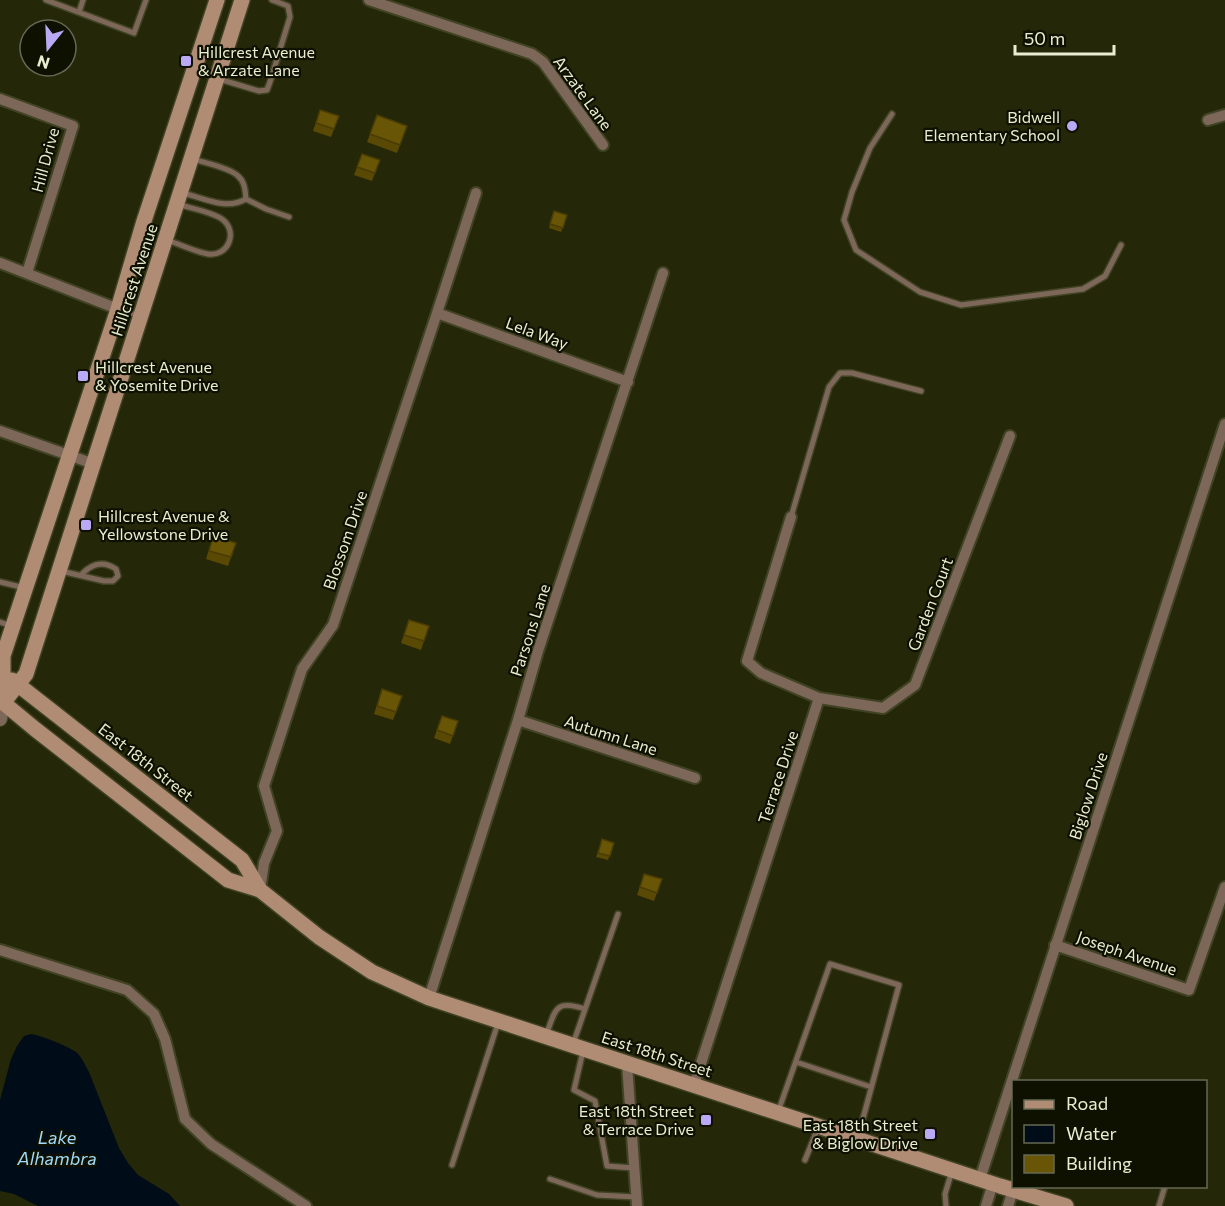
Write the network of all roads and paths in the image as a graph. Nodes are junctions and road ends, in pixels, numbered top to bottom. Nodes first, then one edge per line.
1 (46, 0) edge
2 (83, 0) edge
3 (146, 0) edge
4 (217, 0) edge
5 (242, 0) edge
6 (272, 0) edge
7 (369, 0) edge
8 (79, 12) junction
9 (217, 78) junction
10 (0, 99) edge
11 (892, 114) dead end
12 (1225, 115) edge
13 (1208, 120) dead end
14 (603, 146) dead end
15 (192, 158) junction
16 (476, 193) dead end
17 (179, 198) junction
18 (246, 199) junction
19 (289, 217) dead end
20 (166, 240) junction
21 (1121, 244) dead end
22 (0, 263) edge
23 (27, 273) junction
24 (663, 273) dead end
25 (118, 309) junction
26 (437, 313) junction
27 (141, 317) junction
28 (628, 382) junction
29 (921, 391) dead end
30 (1225, 424) edge
31 (0, 431) edge
32 (1010, 435) dead end
33 (69, 456) junction
34 (94, 464) junction
35 (791, 517) joint
36 (59, 571) junction
37 (81, 575) junction
38 (0, 582) edge
39 (26, 589) junction
40 (7, 624) edge
41 (1, 672) edge
42 (18, 685) junction
43 (819, 698) junction
44 (2, 701) edge
45 (0, 719) edge
46 (518, 720) junction
47 (695, 778) dead end
48 (1225, 887) edge
49 (260, 890) junction
50 (618, 914) dead end
51 (1055, 945) junction
52 (0, 950) edge
53 (429, 998) junction
54 (585, 1009) junction
55 (499, 1021) junction
56 (545, 1037) junction
57 (578, 1048) junction
58 (796, 1062) junction
59 (627, 1064) junction
60 (1016, 1080) edge
61 (694, 1085) junction
62 (871, 1087) junction
63 (1012, 1092) edge
64 (778, 1113) junction
65 (819, 1126) junction
66 (857, 1138) junction
67 (805, 1160) dead end
68 (452, 1165) dead end
69 (634, 1168) junction
70 (952, 1170) junction
71 (550, 1179) dead end
72 (986, 1181) junction
73 (1164, 1188) edge
74 (1013, 1190) junction
75 (637, 1201) edge
76 (301, 1205) edge
77 (946, 1206) edge
78 (986, 1206) edge
79 (1008, 1206) edge
80 (1066, 1206) edge
81 (1159, 1206) edge

1 - 8 lane
2 - 8 lane
3 - 8 lane
4 - 25 main road, Hillcrest Avenue
5 - 9 main road, Hillcrest Avenue
6 - 9 lane
7 - 14 street, Arzate Lane
9 - 15 main road, Hillcrest Avenue
10 - 23 street, Hill Drive
11 - 21 lane
12 - 13 street
15 - 17 main road, Hillcrest Avenue
15 - 18 lane
16 - 26 street, Blossom Drive
17 - 18 lane
17 - 20 main road, Hillcrest Avenue
17 - 20 lane
18 - 19 lane
20 - 27 main road, Hillcrest Avenue
22 - 23 street
23 - 25 street
24 - 28 street, Parsons Lane
25 - 27 lane
25 - 33 main road, Hillcrest Avenue
26 - 28 street, Lela Way
26 - 49 street, Blossom Drive
27 - 34 main road, Hillcrest Avenue
28 - 46 street, Parsons Lane
29 - 35 lane
30 - 51 street, Biglow Drive
31 - 33 street
32 - 43 street, Garden Court
33 - 34 street
33 - 39 main road, Hillcrest Avenue
34 - 36 main road, Hillcrest Avenue
35 - 43 street
36 - 37 lane
36 - 42 main road, Hillcrest Avenue
37 - 37 lane
38 - 39 lane
39 - 40 main road, Hillcrest Avenue
40 - 41 main road, Hillcrest Avenue
41 - 42 main road, East 18th Street
41 - 44 main road, Hillcrest Avenue
42 - 44 main road, Hillcrest Avenue
42 - 49 main road, East 18th Street
43 - 61 street, Terrace Drive
44 - 45 street, Hillcrest Avenue
44 - 49 main road, East 18th Street
46 - 47 street, Autumn Lane
46 - 53 street, Parsons Lane
48 - 51 street, Joseph Avenue
49 - 53 main road, East 18th Street
50 - 54 lane
51 - 60 street, Biglow Drive
52 - 76 street
53 - 55 main road, East 18th Street
54 - 56 lane
54 - 57 lane
55 - 56 main road, East 18th Street
55 - 68 lane
56 - 57 main road, East 18th Street
57 - 59 main road, East 18th Street
57 - 69 lane
58 - 62 lane
58 - 62 lane
58 - 64 lane
59 - 61 main road, East 18th Street
59 - 69 street
61 - 64 main road, East 18th Street
62 - 66 lane
63 - 72 street, Biglow Drive
64 - 65 main road, East 18th Street
65 - 66 main road, East 18th Street
65 - 67 lane
66 - 70 main road, East 18th Street
69 - 75 street
70 - 72 main road, East 18th Street
70 - 77 lane
71 - 75 lane
72 - 74 main road, East 18th Street
72 - 78 street, Biglow Drive
73 - 81 lane
74 - 79 street
74 - 80 main road, East 18th Street

